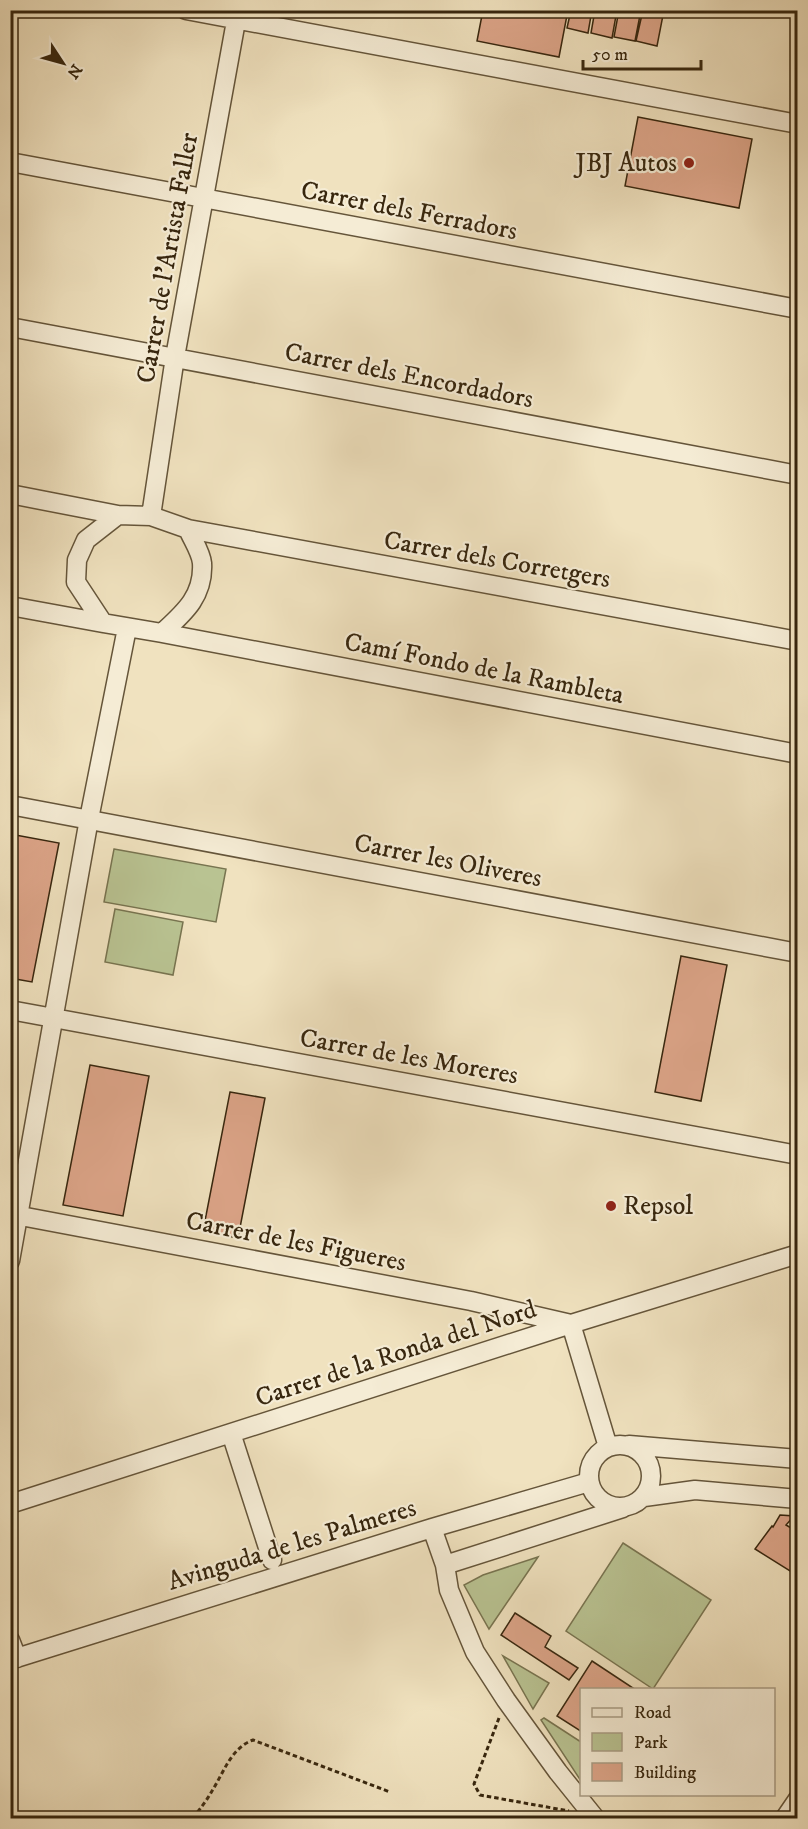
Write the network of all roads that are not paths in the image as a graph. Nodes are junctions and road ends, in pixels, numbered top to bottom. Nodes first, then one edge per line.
1 (186, 10) edge
2 (237, 15) edge
3 (798, 124) edge
4 (10, 162) edge
5 (204, 199) junction
6 (798, 309) edge
7 (10, 327) edge
8 (175, 357) junction
9 (798, 474) edge
10 (10, 494) edge
11 (118, 515) junction
12 (152, 516) junction
13 (188, 529) junction
14 (10, 606) edge
15 (103, 623) junction
16 (127, 628) junction
17 (162, 633) junction
18 (798, 641) edge
19 (798, 754) edge
20 (10, 805) edge
21 (89, 819) junction
22 (798, 954) edge
23 (10, 1010) edge
24 (54, 1018) junction
25 (798, 1155) edge
26 (15, 1215) edge
27 (798, 1254) edge
28 (10, 1261) edge
29 (571, 1324) junction
30 (231, 1433) junction
31 (617, 1446) junction
32 (798, 1459) edge
33 (589, 1482) junction
34 (644, 1497) junction
35 (798, 1500) edge
36 (10, 1504) edge
37 (627, 1507) junction
38 (432, 1528) junction
39 (272, 1560) dead end
40 (445, 1565) junction
41 (10, 1640) edge
42 (14, 1659) edge
43 (798, 1798) edge
44 (593, 1817) edge
45 (785, 1818) edge

1 - 2 street
2 - 3 street
2 - 5 street, Carrer de l'Artista Faller
4 - 5 street, Carrer dels Ferradors
5 - 6 street, Carrer dels Ferradors
5 - 8 street, Carrer de l'Artista Faller
7 - 8 street, Carrer dels Encordadors
8 - 9 street, Carrer dels Encordadors
8 - 12 street, Carrer de l'Artista Faller
10 - 11 street
11 - 12 street
11 - 15 street
12 - 13 street
13 - 17 street
13 - 18 street, Carrer dels Corretgers
14 - 15 street
15 - 16 street
16 - 17 street
16 - 21 street
17 - 19 street, Camí Fondo de la Rambleta
20 - 21 street, Carrer les Oliveres
21 - 22 street, Carrer les Oliveres
21 - 24 street
23 - 24 street, Carrer de les Moreres
24 - 25 street, Carrer de les Moreres
24 - 26 street
26 - 28 street
26 - 29 street, Carrer de les Figueres
27 - 29 street, Carrer de la Ronda del Nord
29 - 30 street, Carrer de la Ronda del Nord
29 - 31 street
30 - 36 street, Carrer de la Ronda del Nord
30 - 39 street
31 - 32 street
31 - 33 street
31 - 34 street
33 - 37 street
33 - 38 street, Avinguda de les Palmeres
34 - 35 street
34 - 37 street
37 - 40 street
38 - 40 street
38 - 42 street, Avinguda de les Palmeres
40 - 44 street
41 - 42 street
43 - 45 street

